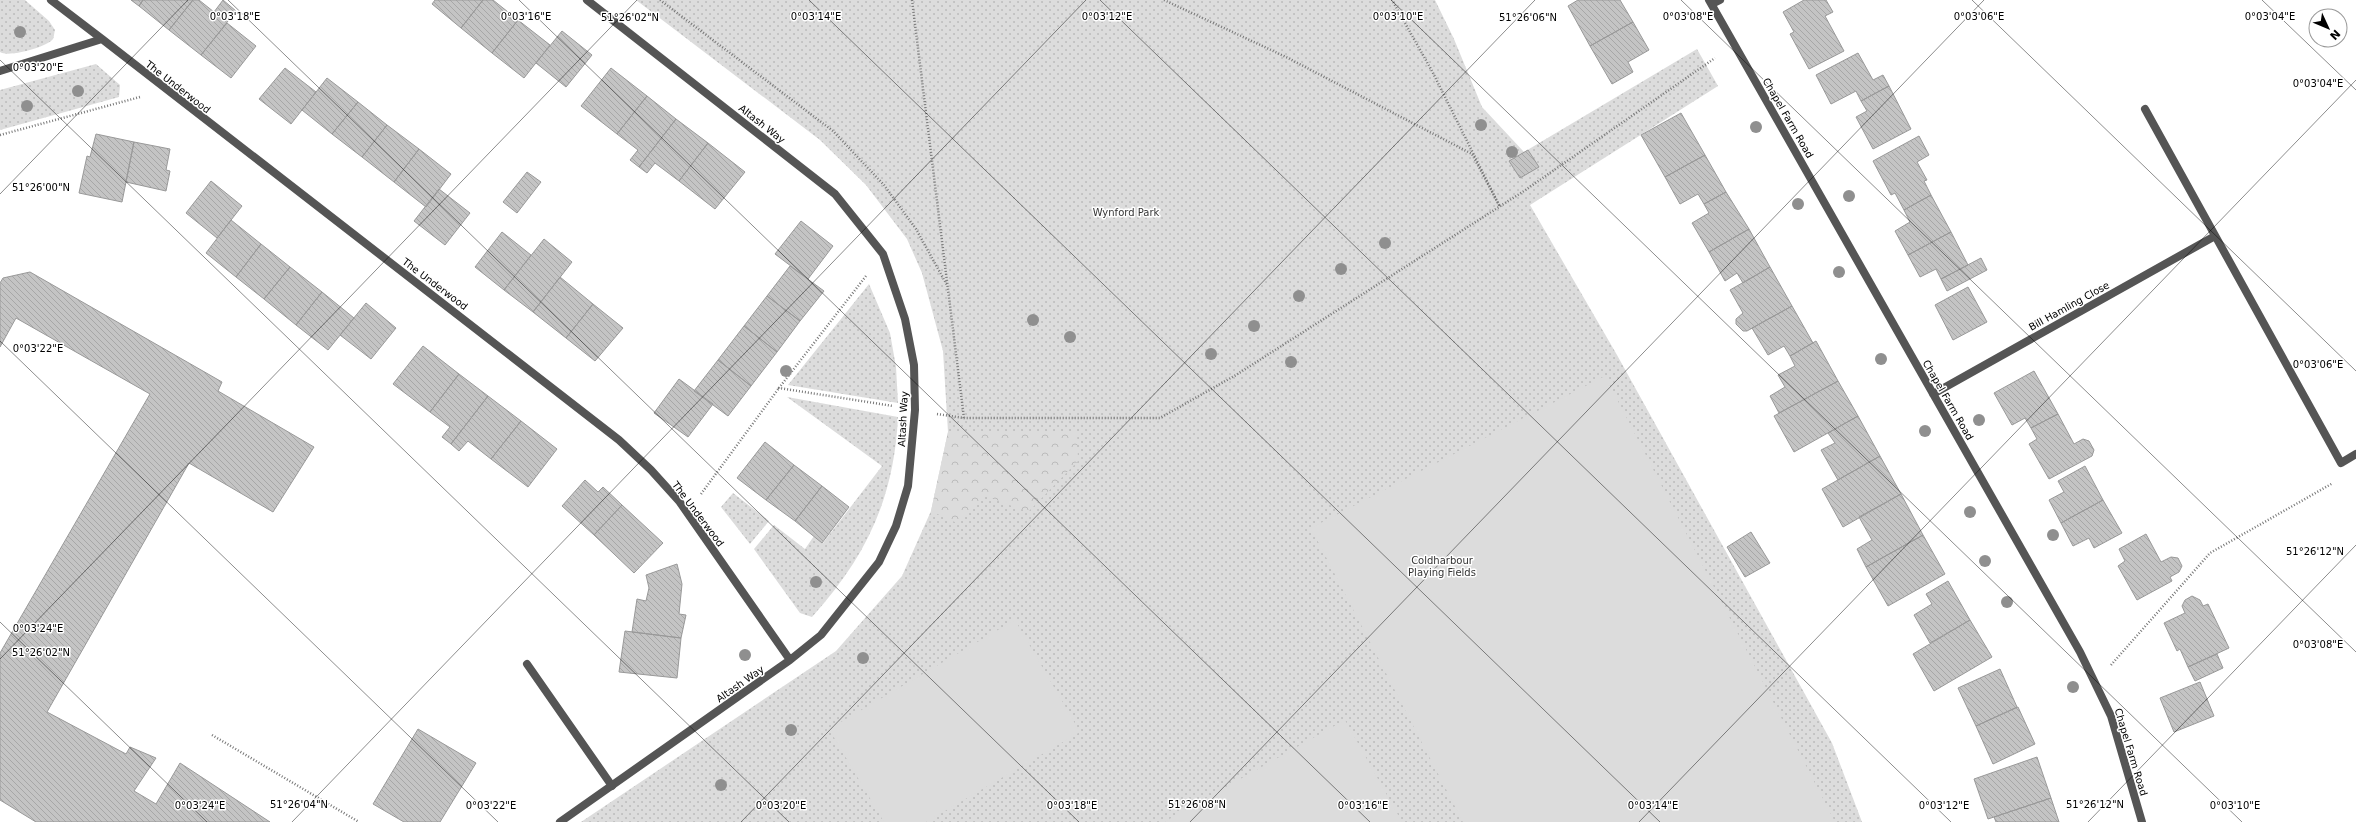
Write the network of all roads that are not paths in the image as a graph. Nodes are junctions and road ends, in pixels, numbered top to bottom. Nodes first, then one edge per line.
1 (51, 0) edge
2 (587, 0) edge
3 (1720, 0) edge
4 (1710, 2) edge
5 (102, 39) junction
6 (0, 71) edge
7 (2145, 109) dead end
8 (2215, 236) junction
9 (1933, 394) junction
10 (2356, 454) edge
11 (790, 660) junction
12 (527, 664) dead end
13 (612, 786) junction
14 (560, 822) edge
15 (2142, 822) edge

1 - 5 street, The Underwood
2 - 11 street, Altash Way
3 - 4 street
4 - 9 street, Chapel Farm Road
5 - 6 street
5 - 11 street, The Underwood
7 - 8 street
8 - 9 street, Bill Hamling Close
8 - 10 street
9 - 15 street, Chapel Farm Road
11 - 13 street, Altash Way
12 - 13 street
13 - 14 street, Altash Way

